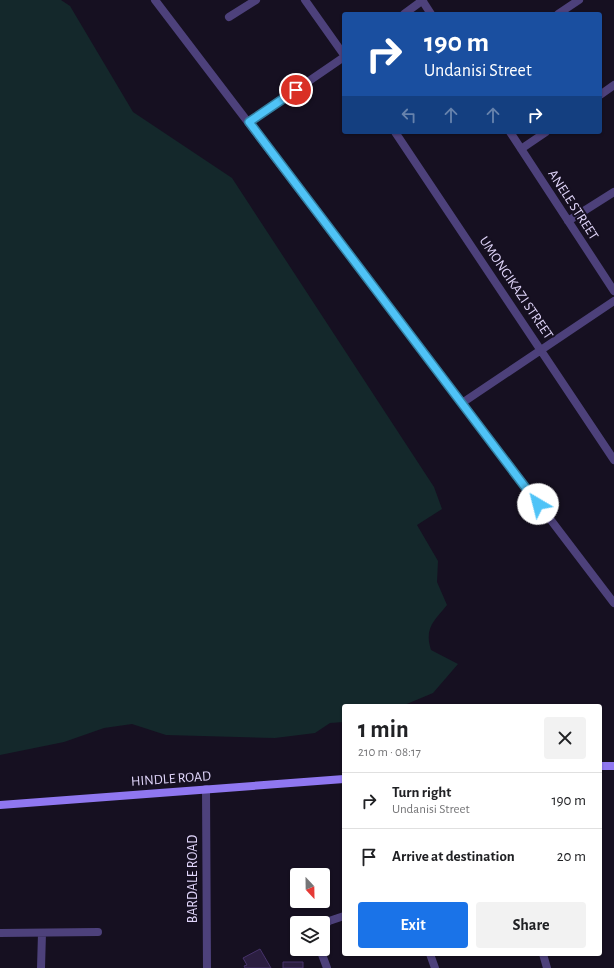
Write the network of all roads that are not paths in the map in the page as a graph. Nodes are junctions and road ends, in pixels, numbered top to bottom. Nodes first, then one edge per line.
1 (156, 0) edge
2 (256, 0) edge
3 (305, 0) edge
4 (422, 0) edge
5 (579, 0) edge
6 (407, 12) edge
7 (430, 12) edge
8 (561, 12) edge
9 (229, 17) dead end
10 (342, 53) edge
11 (342, 57) edge
12 (614, 86) edge
13 (602, 94) edge
14 (249, 122) junction
15 (396, 134) edge
16 (511, 134) edge
17 (543, 134) edge
18 (521, 149) junction
19 (614, 192) edge
20 (568, 221) junction
21 (614, 291) edge
22 (614, 301) edge
23 (541, 350) junction
24 (462, 403) junction
25 (614, 460) edge
26 (614, 603) edge
27 (602, 766) edge
28 (614, 766) edge
29 (342, 779) edge
30 (206, 789) junction
31 (0, 805) edge
32 (342, 917) edge
33 (330, 921) edge
34 (98, 932) dead end
35 (42, 933) junction
36 (0, 934) edge
37 (322, 956) edge
38 (431, 956) edge
39 (544, 956) edge
40 (41, 968) edge
41 (207, 968) edge
42 (326, 968) edge
43 (435, 968) edge
44 (547, 968) edge

1 - 14 street
2 - 9 street
3 - 10 street
4 - 6 street
4 - 7 street
5 - 8 street
11 - 14 street
12 - 13 street
14 - 24 street
15 - 23 street, UMONGIKAZI STREET
16 - 18 street, ANELE STREET
17 - 18 street
18 - 20 street, ANELE STREET
19 - 20 street
20 - 21 street, ANELE STREET
22 - 23 street
23 - 24 street
23 - 25 street, UMONGIKAZI STREET
24 - 26 street
27 - 28 main road
29 - 30 main road, HINDLE ROAD
30 - 31 main road, HINDLE ROAD
30 - 41 street, BARDALE ROAD
32 - 33 street
34 - 35 street
35 - 36 street
35 - 40 street
37 - 42 street
38 - 43 street
39 - 44 street

